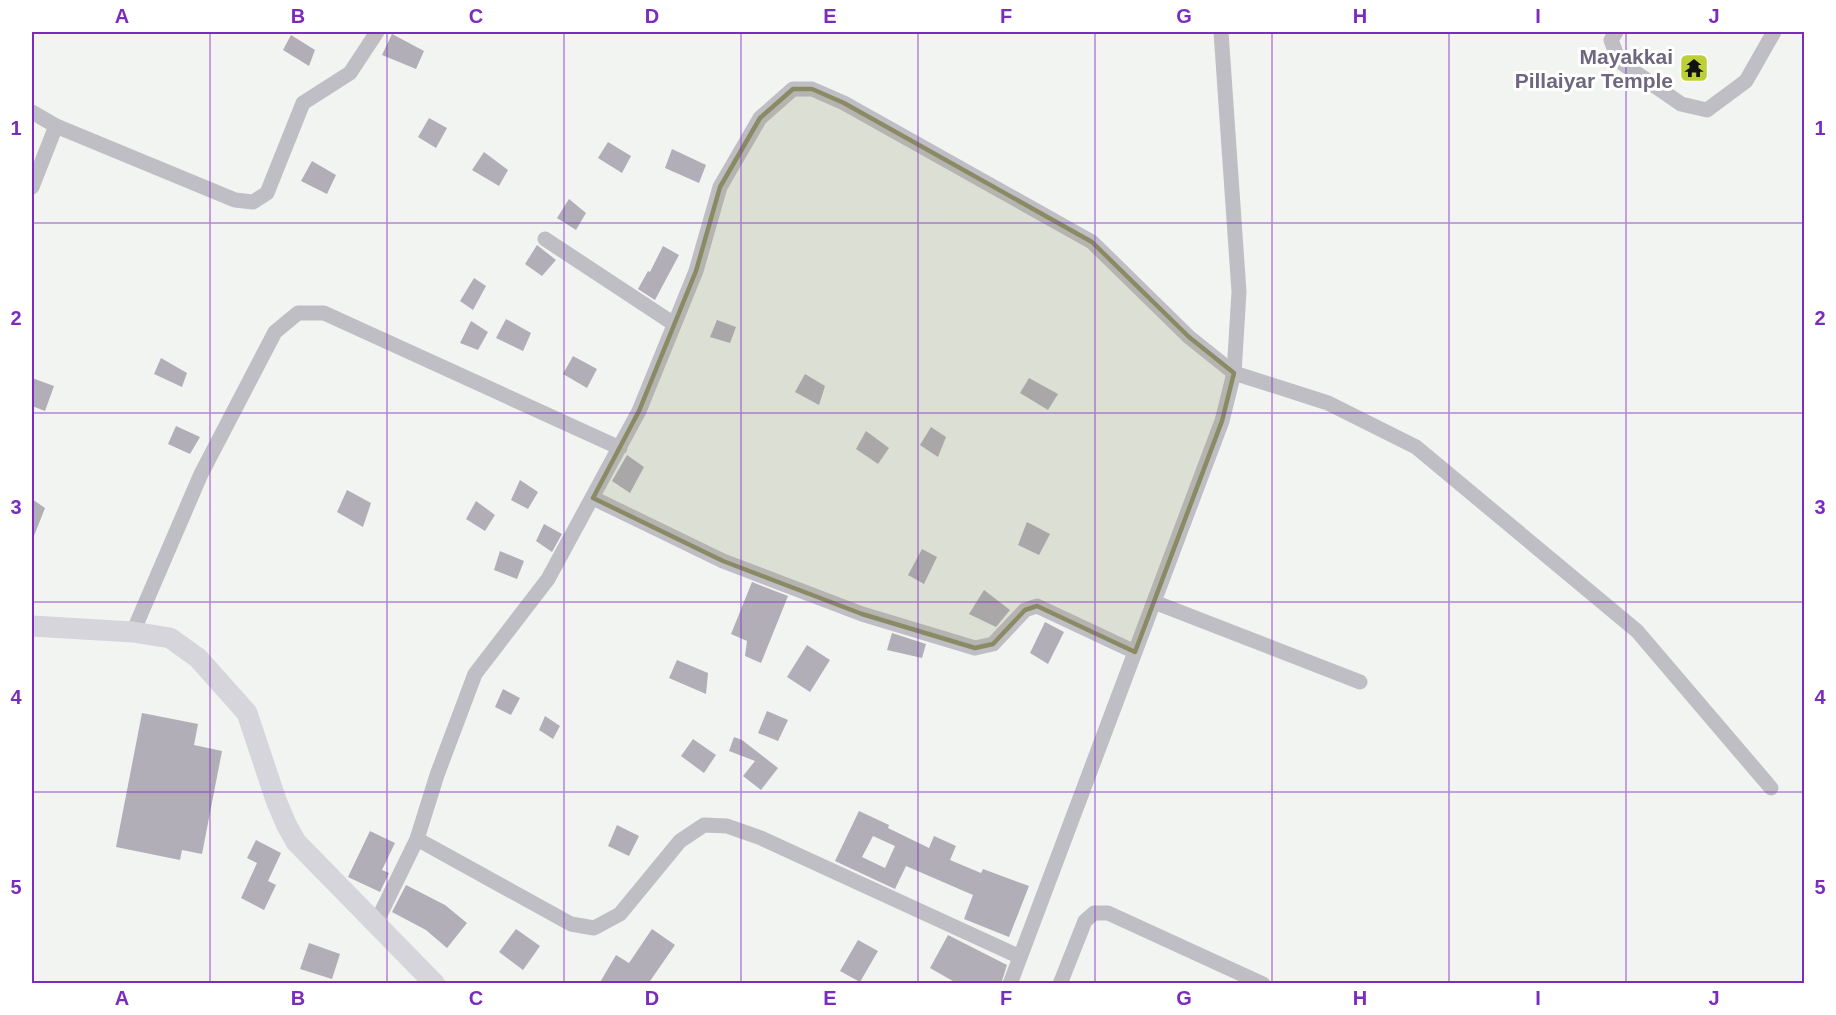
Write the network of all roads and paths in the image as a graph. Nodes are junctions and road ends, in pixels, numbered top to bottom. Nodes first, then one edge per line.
1 (377, 32) edge
2 (1221, 32) edge
3 (1616, 32) edge
4 (1774, 32) edge
5 (32, 112) edge
6 (56, 126) junction
7 (32, 187) edge
8 (545, 238) dead end
9 (674, 324) junction
10 (1234, 374) junction
11 (620, 448) junction
12 (593, 498) junction
13 (1154, 602) junction
14 (32, 626) edge
15 (133, 632) junction
16 (1135, 652) junction
17 (1360, 682) dead end
18 (1771, 788) dead end
19 (417, 839) junction
20 (376, 923) junction
21 (1020, 957) junction
22 (435, 984) edge
23 (1010, 984) edge
24 (1060, 984) edge
25 (1263, 984) edge

1 - 6 street
2 - 10 street
3 - 4 street
5 - 6 street
6 - 7 street
8 - 9 street
9 - 10 street
9 - 11 street
10 - 13 street
10 - 18 street
11 - 12 street
11 - 15 street
12 - 16 street
12 - 19 street
13 - 16 street
13 - 17 street
14 - 15 street
15 - 20 street
16 - 21 street
19 - 20 street
19 - 21 street
20 - 22 street
21 - 23 street
24 - 25 street

